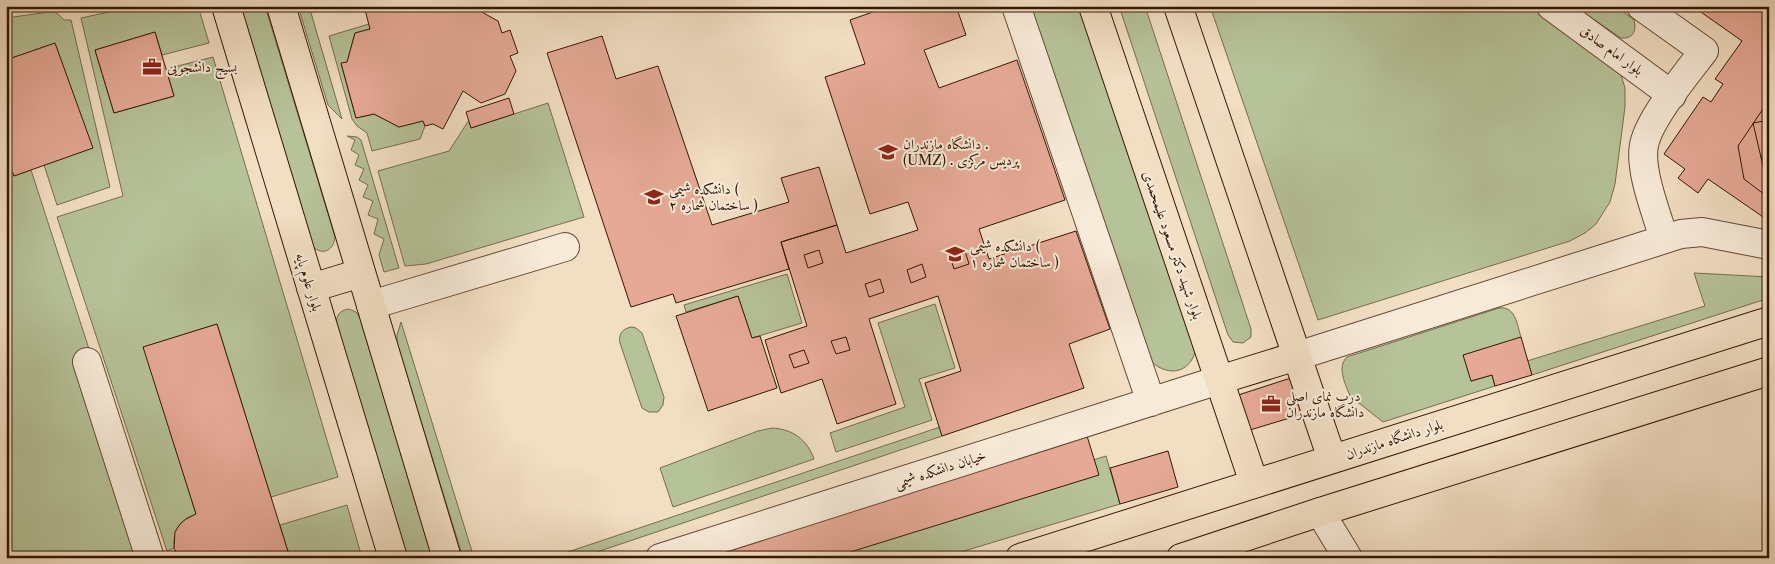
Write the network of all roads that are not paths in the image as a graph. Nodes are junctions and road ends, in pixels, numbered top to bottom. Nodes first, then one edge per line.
1 (226, 6) edge
2 (281, 6) edge
3 (1016, 6) edge
4 (1093, 6) edge
5 (1178, 6) edge
6 (1551, 6) edge
7 (1641, 6) edge
8 (1672, 95) junction
9 (1664, 239) junction
10 (1769, 244) edge
11 (565, 247) dead end
12 (362, 273) junction
13 (311, 288) junction
14 (372, 305) junction
15 (1769, 320) edge
16 (1297, 356) junction
17 (86, 362) dead end
18 (1769, 372) edge
19 (1219, 380) junction
20 (1151, 402) junction
21 (1332, 459) junction
22 (1254, 484) junction
23 (1320, 512) junction
24 (150, 558) edge
25 (393, 558) edge
26 (448, 558) edge
27 (660, 558) edge
28 (1020, 558) edge
29 (1181, 558) edge
30 (1348, 558) edge

1 - 13 main road, بلوار علوم پایه
2 - 12 main road
3 - 20 street
4 - 19 main road, بلوار شهید دکتر مسعود علیمحمدی
5 - 16 main road
6 - 8 street, بلوار امام صادق
7 - 8 street
8 - 9 street
9 - 10 street
9 - 16 street
11 - 14 street
12 - 13 main road
12 - 14 main road
13 - 25 main road, بلوار علوم پایه
14 - 26 main road
15 - 21 main road, بلوار دانشگاه مازندران
16 - 19 main road
16 - 21 main road
17 - 24 street
18 - 23 main road
19 - 20 street, خیابان دانشکده شیمی
19 - 22 main road, بلوار شهید دکتر مسعود علیمحمدی
20 - 27 street, خیابان دانشکده شیمی
21 - 22 main road, بلوار دانشگاه مازندران
22 - 28 main road, بلوار دانشگاه مازندران
23 - 29 main road
23 - 30 street

